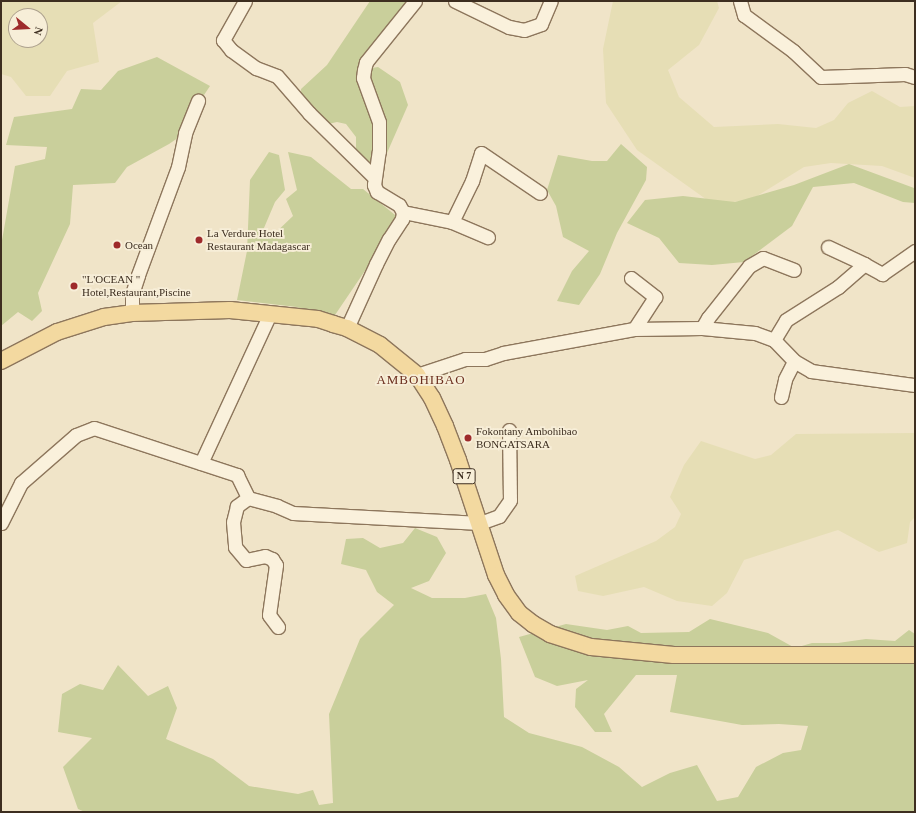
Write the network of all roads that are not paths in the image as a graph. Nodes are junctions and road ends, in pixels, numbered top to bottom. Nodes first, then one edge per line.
1 (245, 1) edge
2 (416, 1) edge
3 (455, 1) edge
4 (551, 1) edge
5 (740, 1) edge
6 (915, 77) edge
7 (198, 101) dead end
8 (374, 177) junction
9 (540, 193) dead end
10 (403, 212) junction
11 (452, 222) junction
12 (488, 236) dead end
13 (828, 247) dead end
14 (915, 251) edge
15 (864, 264) junction
16 (794, 270) dead end
17 (631, 278) dead end
18 (132, 313) junction
19 (270, 314) junction
20 (347, 328) junction
21 (702, 328) junction
22 (634, 329) junction
23 (774, 340) junction
24 (1, 361) edge
25 (794, 362) junction
26 (417, 375) junction
27 (915, 385) edge
28 (781, 397) dead end
29 (508, 430) dead end
30 (201, 463) junction
31 (248, 498) junction
32 (1, 523) edge
33 (480, 523) junction
34 (278, 627) dead end
35 (915, 655) edge

1 - 8 street
2 - 8 street
3 - 4 street
5 - 6 street
7 - 18 street
8 - 10 street
9 - 11 street
10 - 11 street
10 - 20 street
11 - 12 street
13 - 15 street
14 - 15 street
15 - 23 street
16 - 21 street
17 - 22 street
18 - 19 main road, N 7
18 - 24 main road, N 7
19 - 20 main road, N 7
19 - 30 street
20 - 26 main road, N 7
21 - 22 street
21 - 23 street
22 - 26 street
23 - 25 street
25 - 27 street
25 - 28 street
26 - 33 main road, N 7
29 - 33 street
30 - 31 street
30 - 32 street
31 - 33 street
31 - 34 street
33 - 35 main road, N 7

